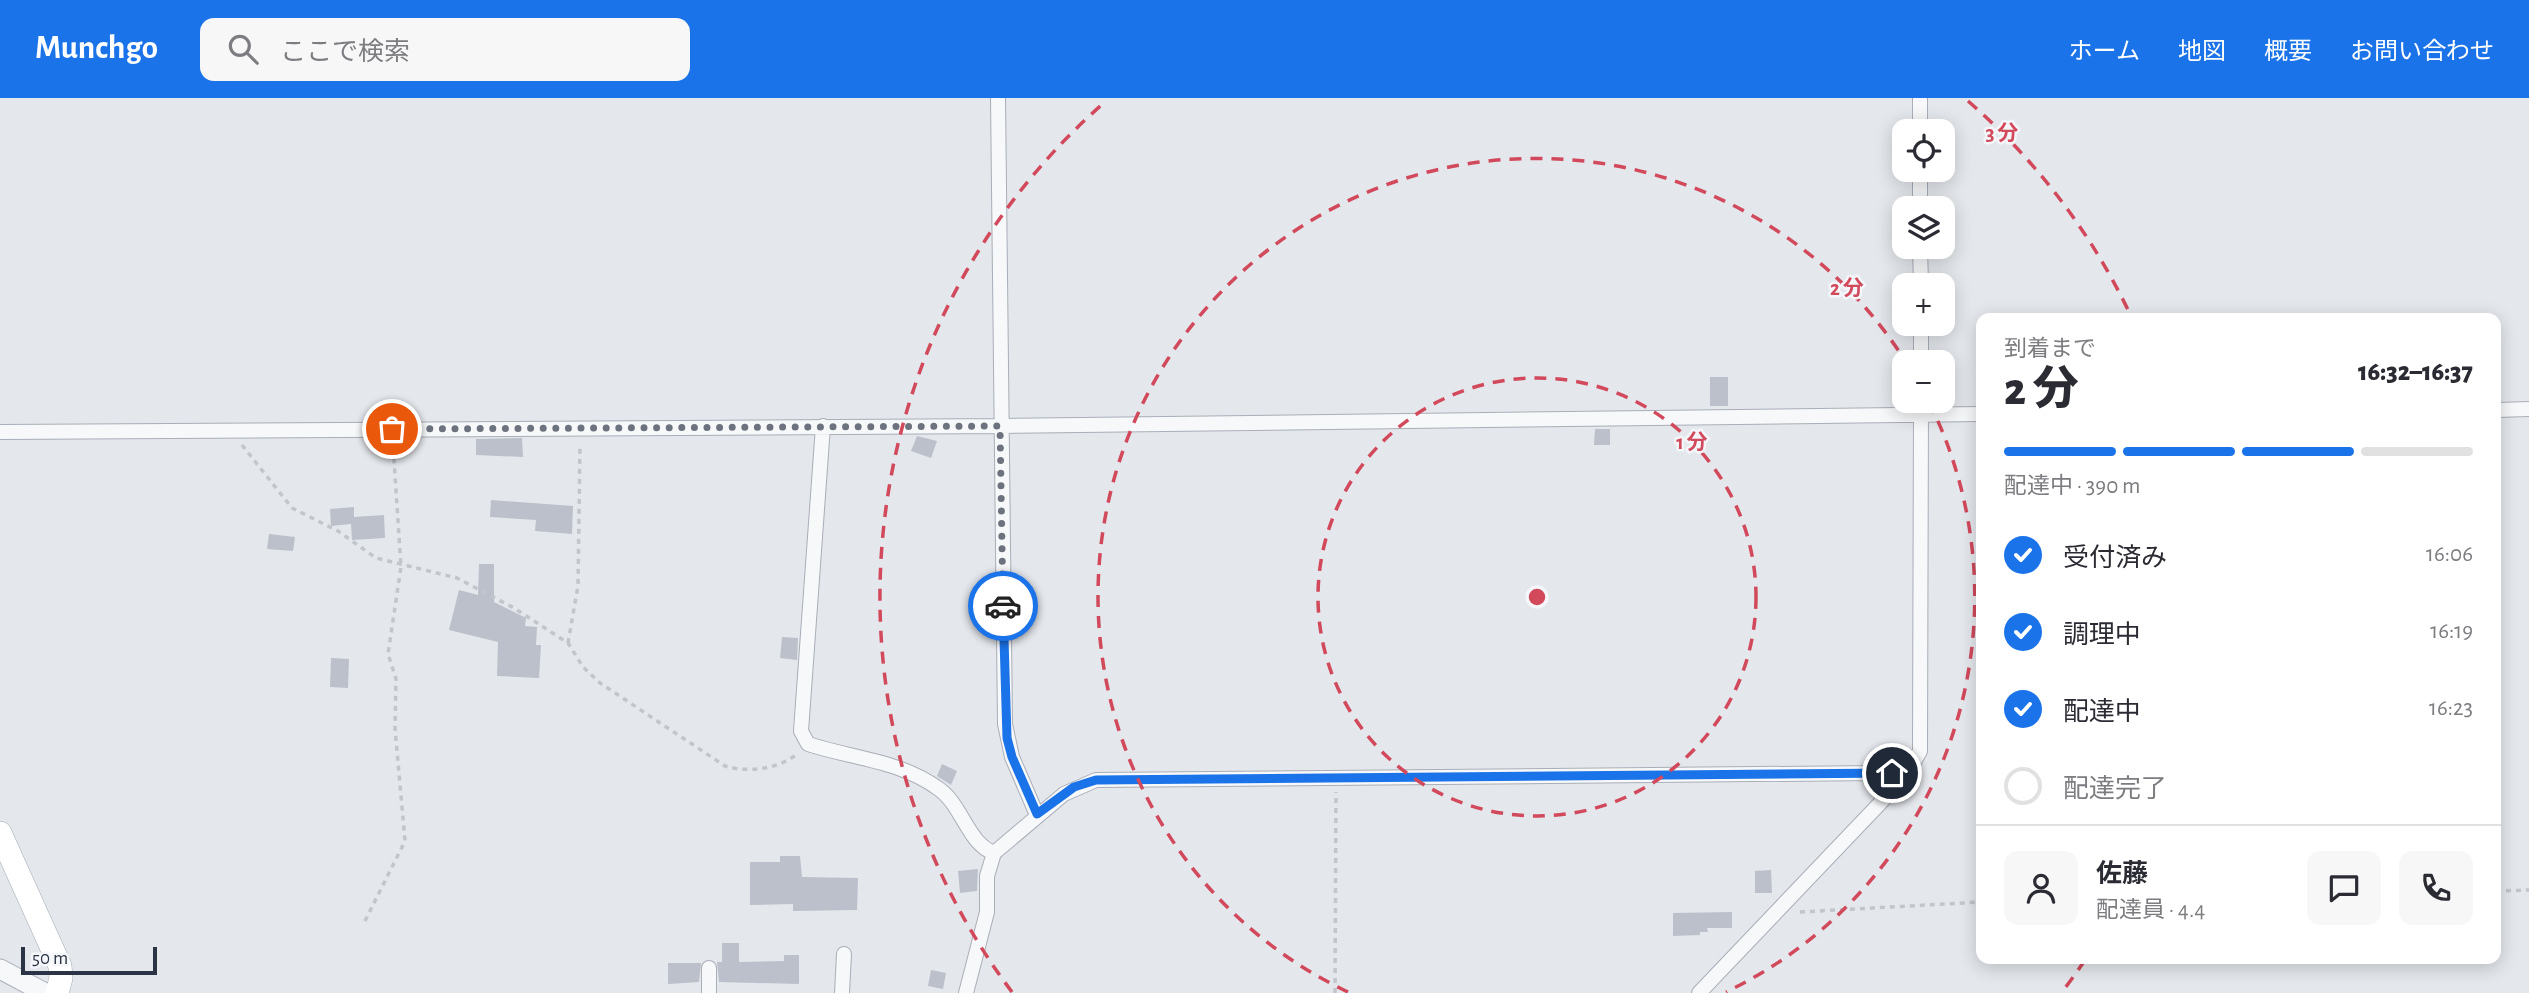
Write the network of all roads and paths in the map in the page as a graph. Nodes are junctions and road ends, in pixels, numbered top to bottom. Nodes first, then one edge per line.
1 (998, 98) edge
2 (1920, 98) edge
3 (1920, 119) edge
4 (1892, 409) edge
5 (2529, 409) edge
6 (2501, 410) edge
7 (1955, 411) edge
8 (1921, 413) edge
9 (1976, 414) edge
10 (823, 426) junction
11 (1000, 426) junction
12 (581, 428) junction
13 (392, 429) junction
14 (230, 430) junction
15 (0, 432) edge
16 (401, 567) junction
17 (568, 643) junction
18 (808, 744) junction
19 (1906, 776) junction
20 (1336, 780) junction
21 (1037, 814) junction
22 (0, 832) edge
23 (994, 853) junction
24 (2529, 890) edge
25 (2501, 891) edge
26 (1976, 902) edge
27 (1777, 912) junction
28 (365, 921) dead end
29 (844, 954) dead end
30 (709, 968) dead end
31 (0, 969) edge
32 (45, 993) edge
33 (57, 993) edge
34 (709, 993) edge
35 (842, 993) edge
36 (967, 993) edge
37 (1335, 993) edge
38 (1699, 993) edge

1 - 11 street
2 - 3 street
4 - 11 street
5 - 6 street
7 - 9 street
8 - 19 street
10 - 11 street
10 - 12 street
10 - 18 street
11 - 21 street
12 - 13 street
12 - 17 path
13 - 14 street
13 - 16 path
14 - 15 street
14 - 16 path
16 - 17 path
16 - 28 path
17 - 18 path
18 - 23 street
19 - 20 street
19 - 27 street
20 - 21 street
20 - 37 path
21 - 23 street
22 - 33 main road
23 - 36 street
24 - 25 path
26 - 27 path
27 - 38 street
29 - 35 street
30 - 34 street
31 - 32 street

